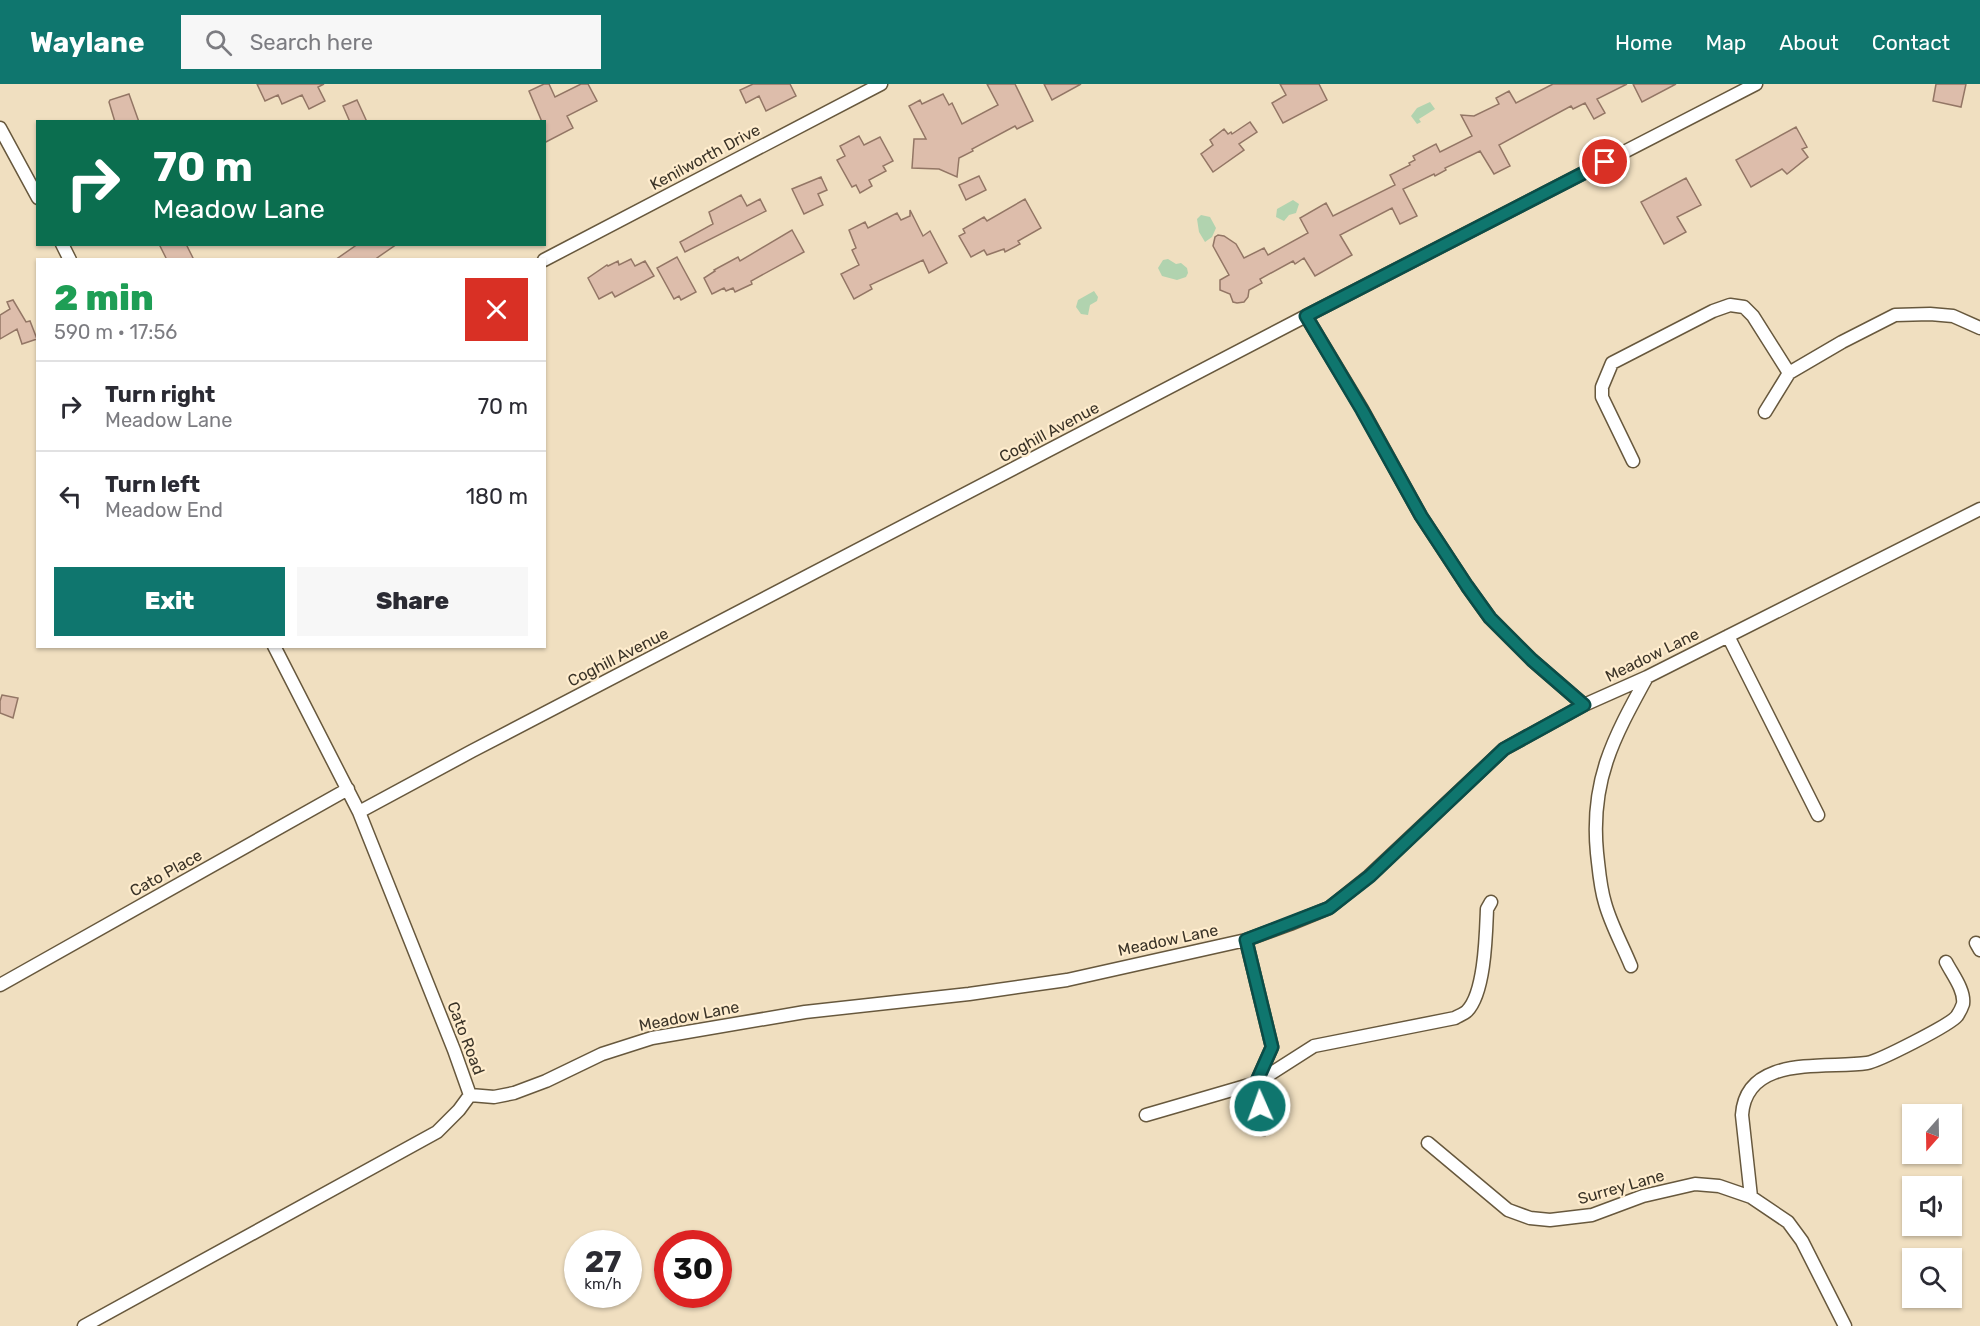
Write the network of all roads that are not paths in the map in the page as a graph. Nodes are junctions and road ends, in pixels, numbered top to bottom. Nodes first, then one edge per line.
1 (881, 84) edge
2 (1756, 84) edge
3 (0, 128) edge
4 (36, 194) edge
5 (546, 259) edge
6 (1306, 316) junction
7 (1980, 328) edge
8 (1789, 373) junction
9 (1765, 412) dead end
10 (1633, 461) dead end
11 (1980, 509) edge
12 (1728, 636) junction
13 (275, 648) edge
14 (1647, 677) junction
15 (1584, 705) junction
16 (348, 789) junction
17 (358, 812) junction
18 (1818, 815) dead end
19 (1491, 902) dead end
20 (1246, 940) junction
21 (1946, 962) dead end
22 (1632, 966) dead end
23 (0, 985) edge
24 (1256, 1083) junction
25 (470, 1095) junction
26 (1146, 1115) dead end
27 (1264, 1129) dead end
28 (1428, 1143) dead end
29 (1751, 1197) junction
30 (84, 1326) edge
31 (1845, 1326) edge

1 - 5 street, Kenilworth Drive
2 - 6 street, Coghill Avenue
3 - 4 street
6 - 15 street
6 - 17 street, Coghill Avenue
7 - 8 street
8 - 9 street
8 - 10 street
11 - 12 street, Meadow Lane
12 - 14 street, Meadow Lane
12 - 18 street
13 - 16 street, Cato Road
14 - 15 street, Meadow Lane
14 - 22 street
15 - 20 street, Meadow Lane
16 - 17 street, Cato Road
16 - 23 street, Cato Place
17 - 25 street, Cato Road
19 - 24 street
20 - 24 street
20 - 25 street, Meadow Lane
21 - 29 street
24 - 26 street
24 - 27 street
25 - 30 street, Cato Road
28 - 29 street, Surrey Lane
29 - 31 street, Surrey Lane

